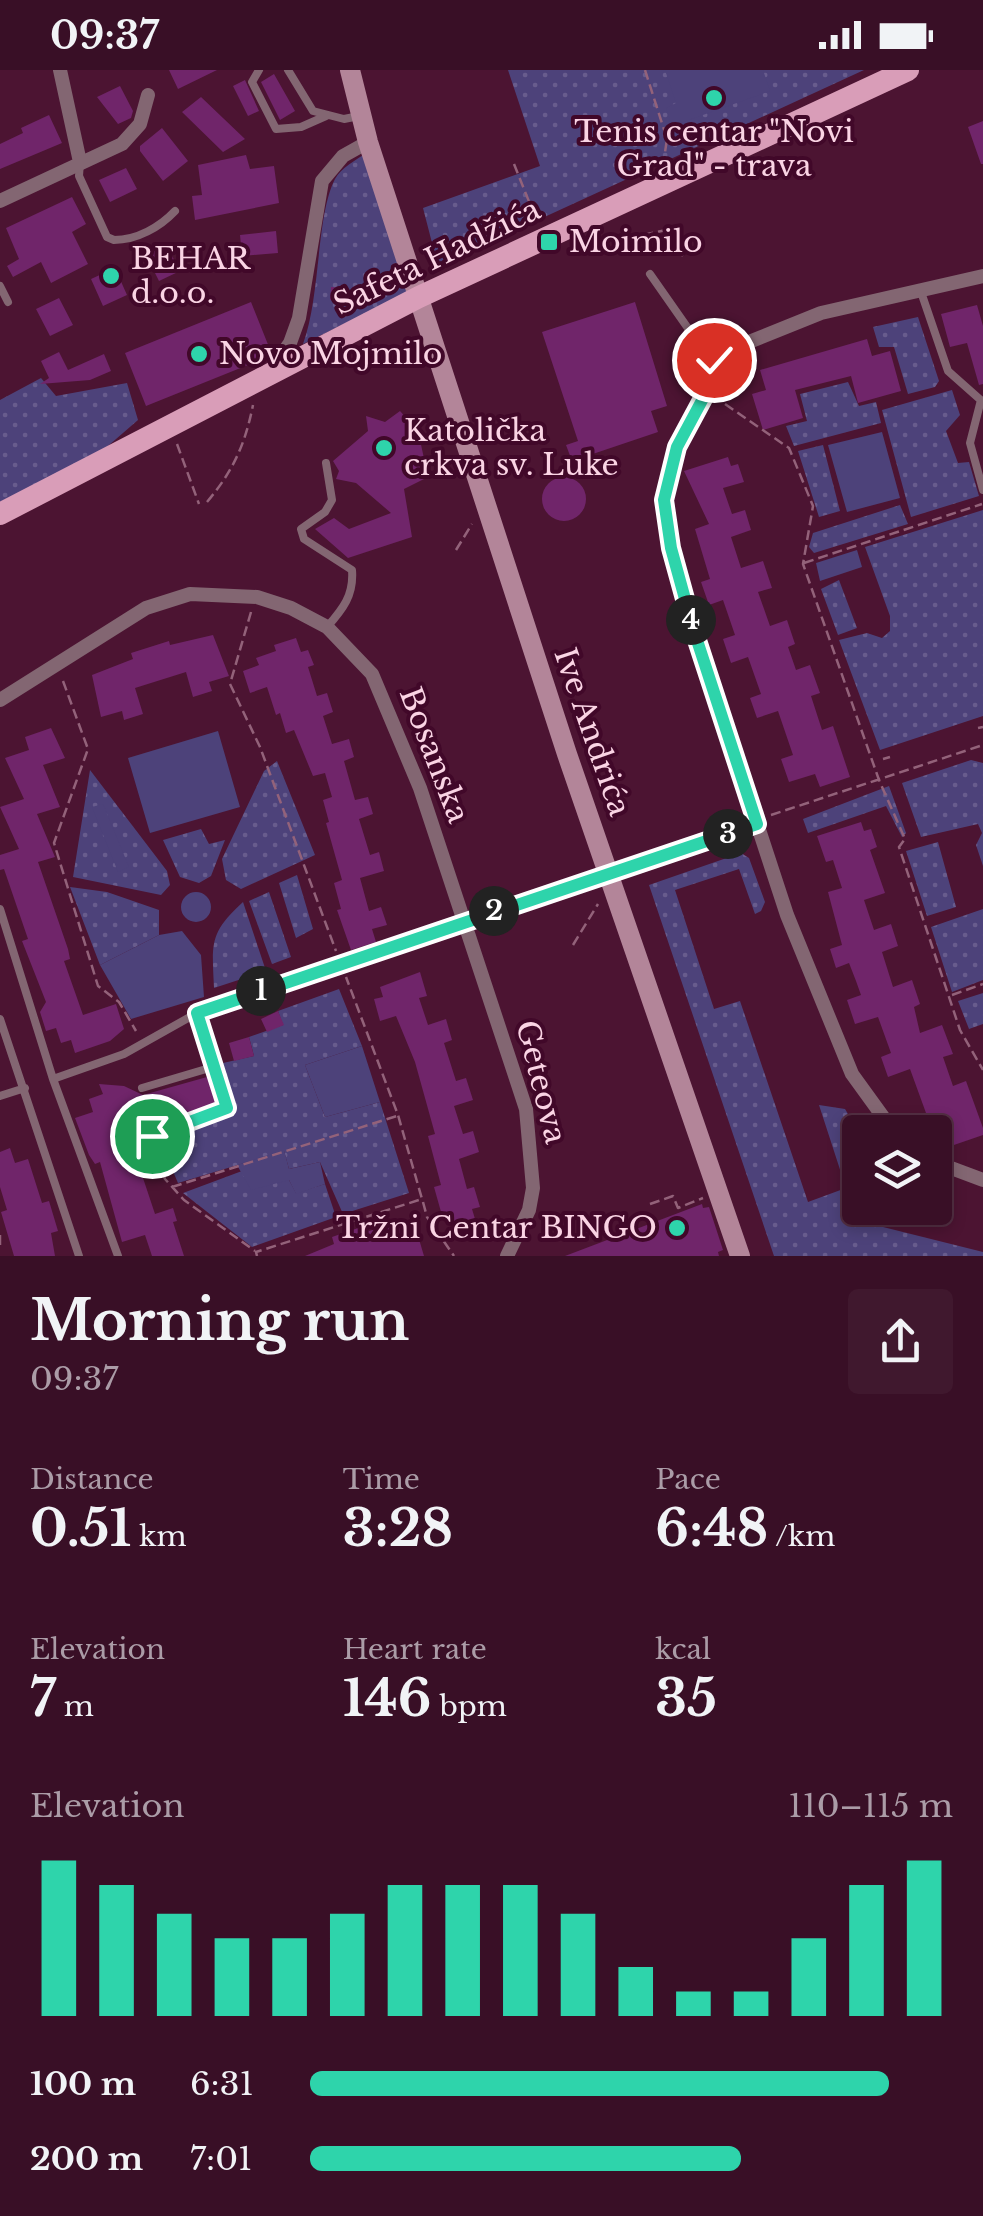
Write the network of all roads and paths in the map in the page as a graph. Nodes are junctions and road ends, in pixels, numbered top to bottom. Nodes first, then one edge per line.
1 (60, 70) edge
2 (259, 70) edge
3 (288, 70) edge
4 (350, 70) edge
5 (645, 70) edge
6 (908, 70) edge
7 (148, 95) dead end
8 (326, 116) junction
9 (360, 116) junction
10 (368, 142) junction
11 (80, 162) junction
12 (514, 164) dead end
13 (663, 170) dead end
14 (0, 201) edge
15 (176, 211) dead end
16 (538, 226) dead end
17 (585, 240) dead end
18 (683, 256) dead end
19 (650, 274) dead end
20 (983, 276) edge
21 (0, 286) edge
22 (920, 289) junction
23 (416, 290) junction
24 (8, 302) dead end
25 (721, 365) junction
26 (270, 373) junction
27 (982, 401) edge
28 (254, 404) dead end
29 (725, 404) dead end
30 (176, 442) dead end
31 (326, 462) dead end
32 (983, 490) edge
33 (207, 502) dead end
34 (983, 503) edge
35 (199, 504) dead end
36 (0, 514) edge
37 (475, 518) dead end
38 (456, 550) dead end
39 (802, 564) junction
40 (256, 597) junction
41 (327, 627) junction
42 (57, 664) junction
43 (0, 700) edge
44 (983, 745) edge
45 (890, 756) dead end
46 (883, 759) dead end
47 (879, 780) junction
48 (756, 822) junction
49 (607, 883) junction
50 (0, 909) edge
51 (465, 920) junction
52 (573, 945) dead end
53 (340, 964) junction
54 (983, 984) edge
55 (949, 996) junction
56 (197, 1013) junction
57 (0, 1019) edge
58 (142, 1041) junction
59 (213, 1066) junction
60 (983, 1070) edge
61 (52, 1080) junction
62 (25, 1088) junction
63 (142, 1088) dead end
64 (221, 1094) joint
65 (0, 1096) edge
66 (398, 1115) junction
67 (882, 1115) edge
68 (952, 1168) edge
69 (983, 1180) edge
70 (172, 1187) junction
71 (709, 1197) dead end
72 (422, 1199) junction
73 (650, 1204) dead end
74 (0, 1235) edge
75 (0, 1247) edge
76 (256, 1254) edge
77 (79, 1256) edge
78 (118, 1256) edge
79 (454, 1256) edge
80 (507, 1256) edge
81 (740, 1256) edge

1 - 11 street
2 - 8 lane
3 - 8 lane
4 - 9 main road, Ive Andrića
5 - 13 path
6 - 23 main road, Safeta Hadžića
7 - 11 street
8 - 9 lane
9 - 10 main road, Ive Andrića
10 - 23 main road, Ive Andrića
10 - 26 street
11 - 14 street
11 - 15 lane
12 - 16 path
17 - 18 path
19 - 25 lane
20 - 22 street
21 - 24 lane
22 - 25 street
22 - 27 lane
23 - 26 main road, Safeta Hadžića
23 - 49 main road, Ive Andrića
25 - 48 street
26 - 36 main road, Safeta Hadžića
27 - 32 lane
28 - 33 path
29 - 39 path
30 - 35 path
31 - 41 lane
34 - 39 path
37 - 38 path
39 - 47 path
40 - 41 street, Bosanska
40 - 42 street, Bosanska
40 - 53 path
41 - 51 street, Bosanska
42 - 43 street, Bosanska
42 - 58 path
44 - 47 path
45 - 46 path
47 - 48 path
47 - 55 path
48 - 49 street
48 - 67 street
49 - 51 street
49 - 52 path
49 - 81 main road, Ive Andrića
50 - 61 lane
51 - 53 lane
51 - 80 street, Geteova
53 - 56 lane
53 - 66 path
54 - 55 path
55 - 60 path
56 - 58 lane
56 - 59 lane
57 - 62 lane
58 - 61 lane
59 - 63 lane
59 - 64 lane
61 - 78 lane
62 - 65 lane
62 - 77 lane
64 - 70 path
66 - 70 path
66 - 72 path
68 - 69 street
70 - 76 path
71 - 73 path
72 - 76 path
72 - 79 path
74 - 75 path

